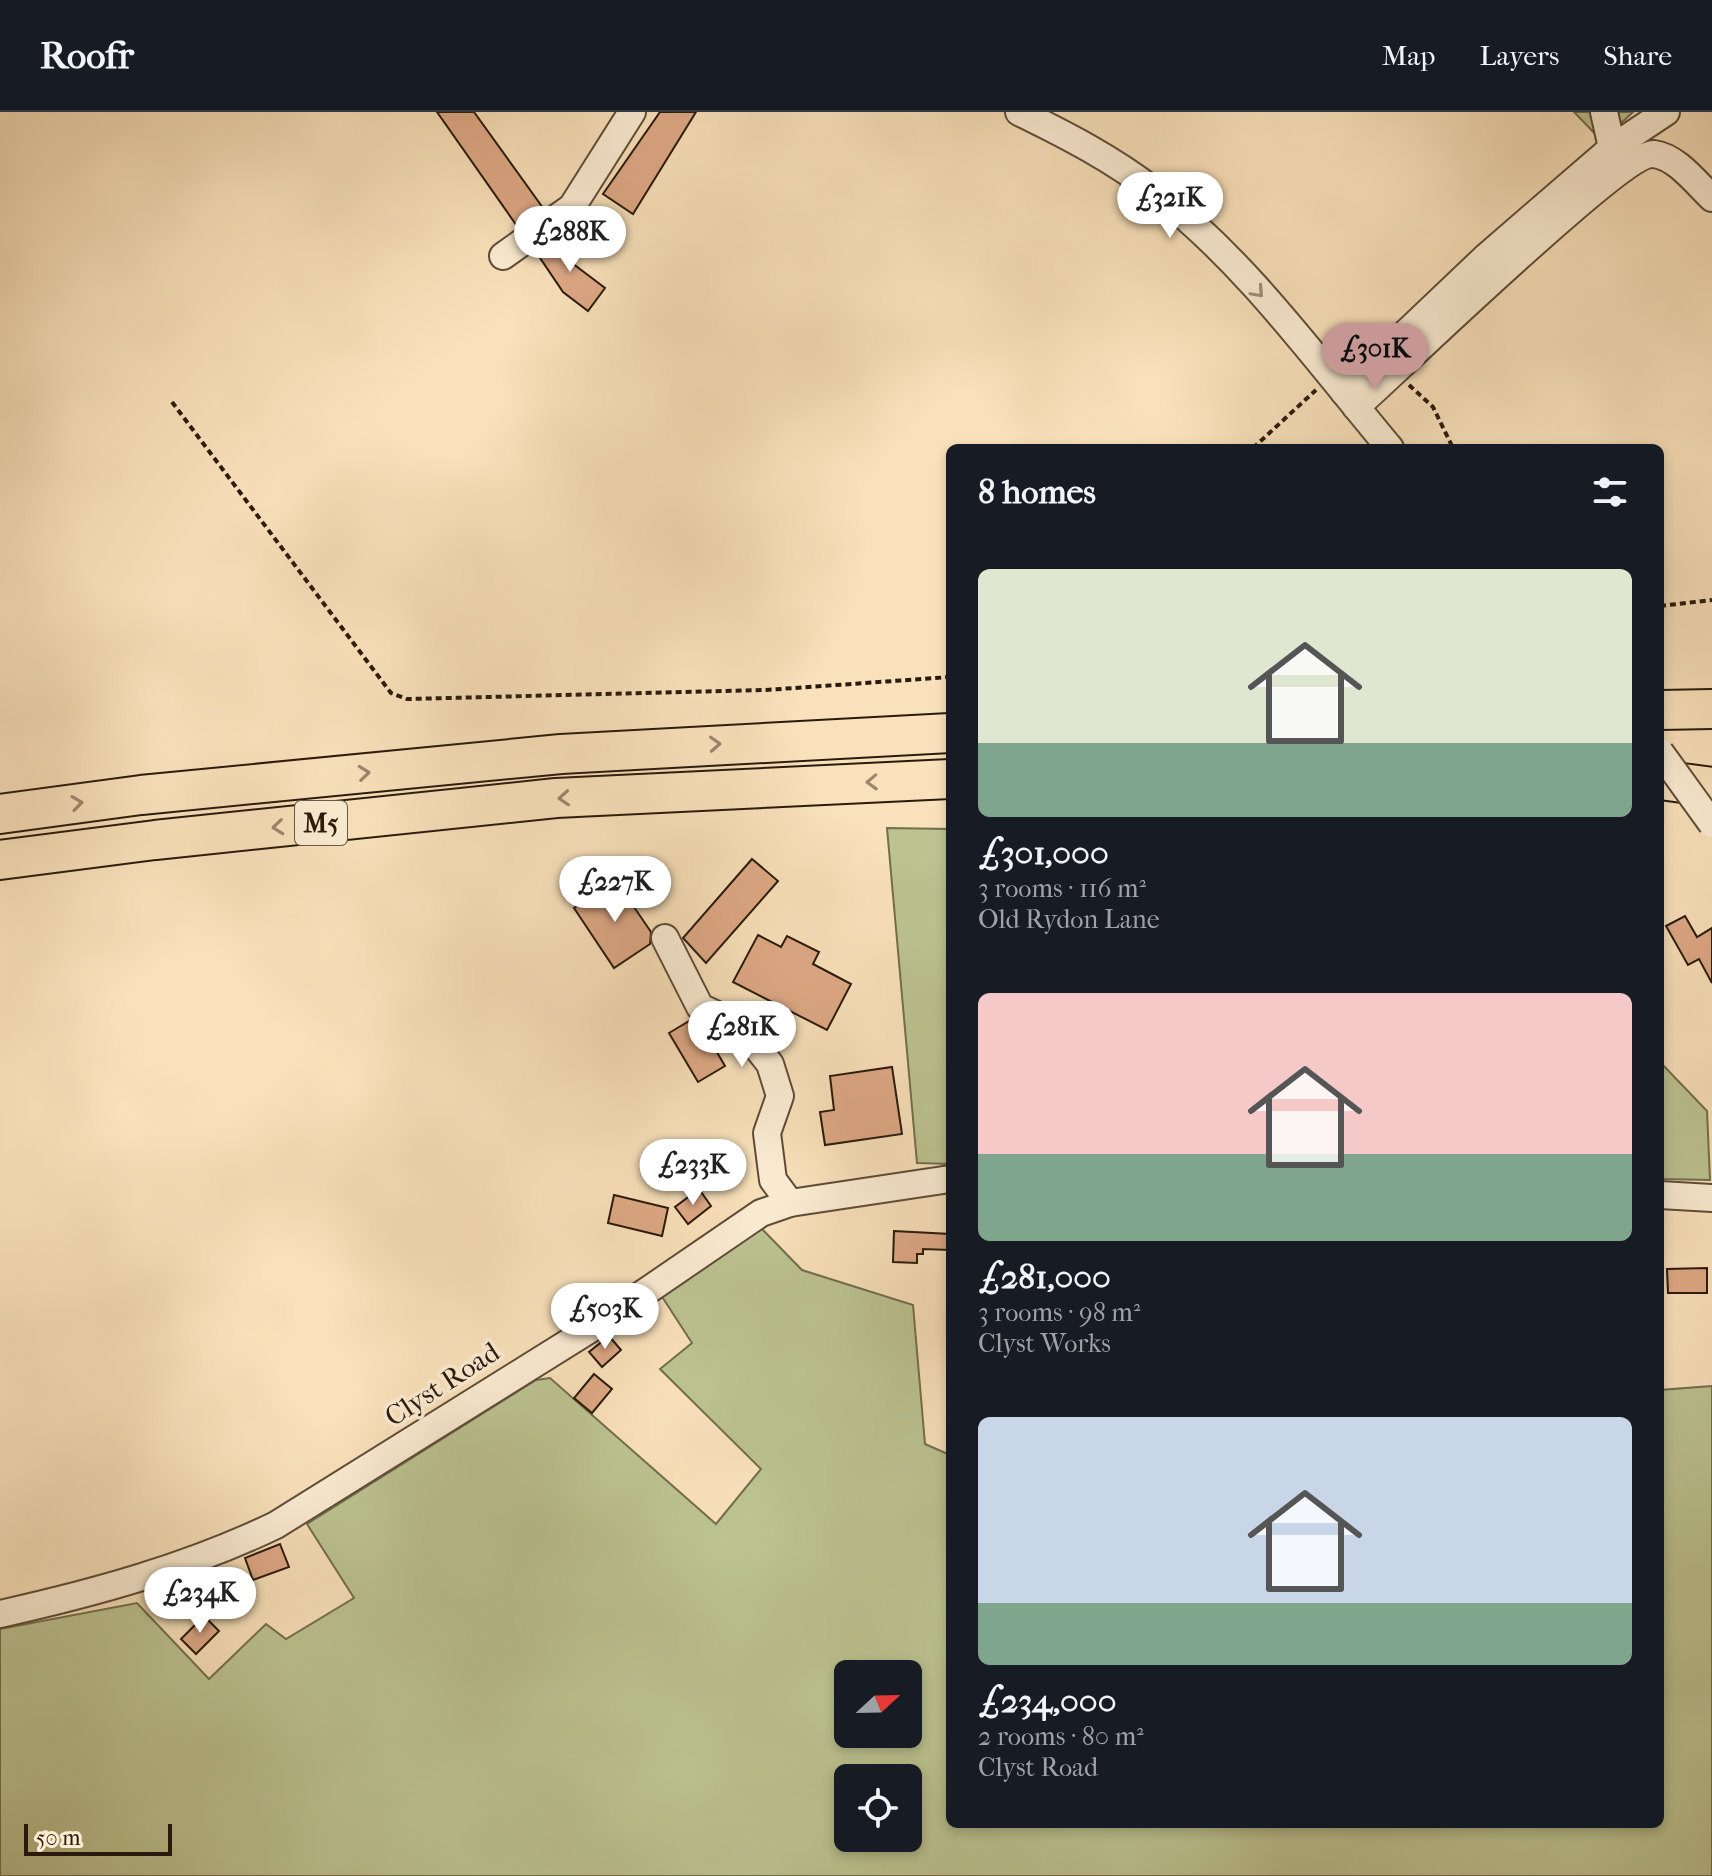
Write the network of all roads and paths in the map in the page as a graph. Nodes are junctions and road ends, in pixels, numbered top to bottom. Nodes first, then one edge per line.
1 (632, 112) edge
2 (1019, 112) edge
3 (1604, 112) edge
4 (1666, 112) edge
5 (1612, 148) junction
6 (1712, 198) edge
7 (503, 256) dead end
8 (1402, 378) dead end
9 (1338, 386) junction
10 (172, 402) dead end
11 (1258, 444) edge
12 (1387, 444) edge
13 (1451, 444) edge
14 (1712, 600) edge
15 (1664, 606) edge
16 (946, 677) edge
17 (1712, 709) edge
18 (1664, 710) edge
19 (1664, 726) edge
20 (1712, 727) edge
21 (946, 733) edge
22 (1664, 758) edge
23 (1664, 773) edge
24 (1712, 774) edge
25 (946, 779) edge
26 (1664, 781) edge
27 (1712, 787) edge
28 (0, 814) edge
29 (1712, 824) edge
30 (0, 860) edge
31 (665, 938) dead end
32 (946, 1180) edge
33 (1664, 1195) edge
34 (1712, 1198) edge
35 (790, 1203) junction
36 (0, 1614) edge

1 - 7 street
2 -> 9 street
3 - 5 street
4 - 5 street
5 - 9 street
6 - 9 street
8 - 13 path
9 - 11 path
9 - 12 street
10 - 16 path
14 - 15 path
17 - 18 highway
19 - 20 highway
28 -> 21 highway, M5
22 - 29 street, bridge
23 - 24 highway
25 -> 30 highway, M5
26 - 27 highway
31 - 35 street
32 - 35 street, Clyst Road
33 - 34 street
35 - 36 street, Clyst Road

